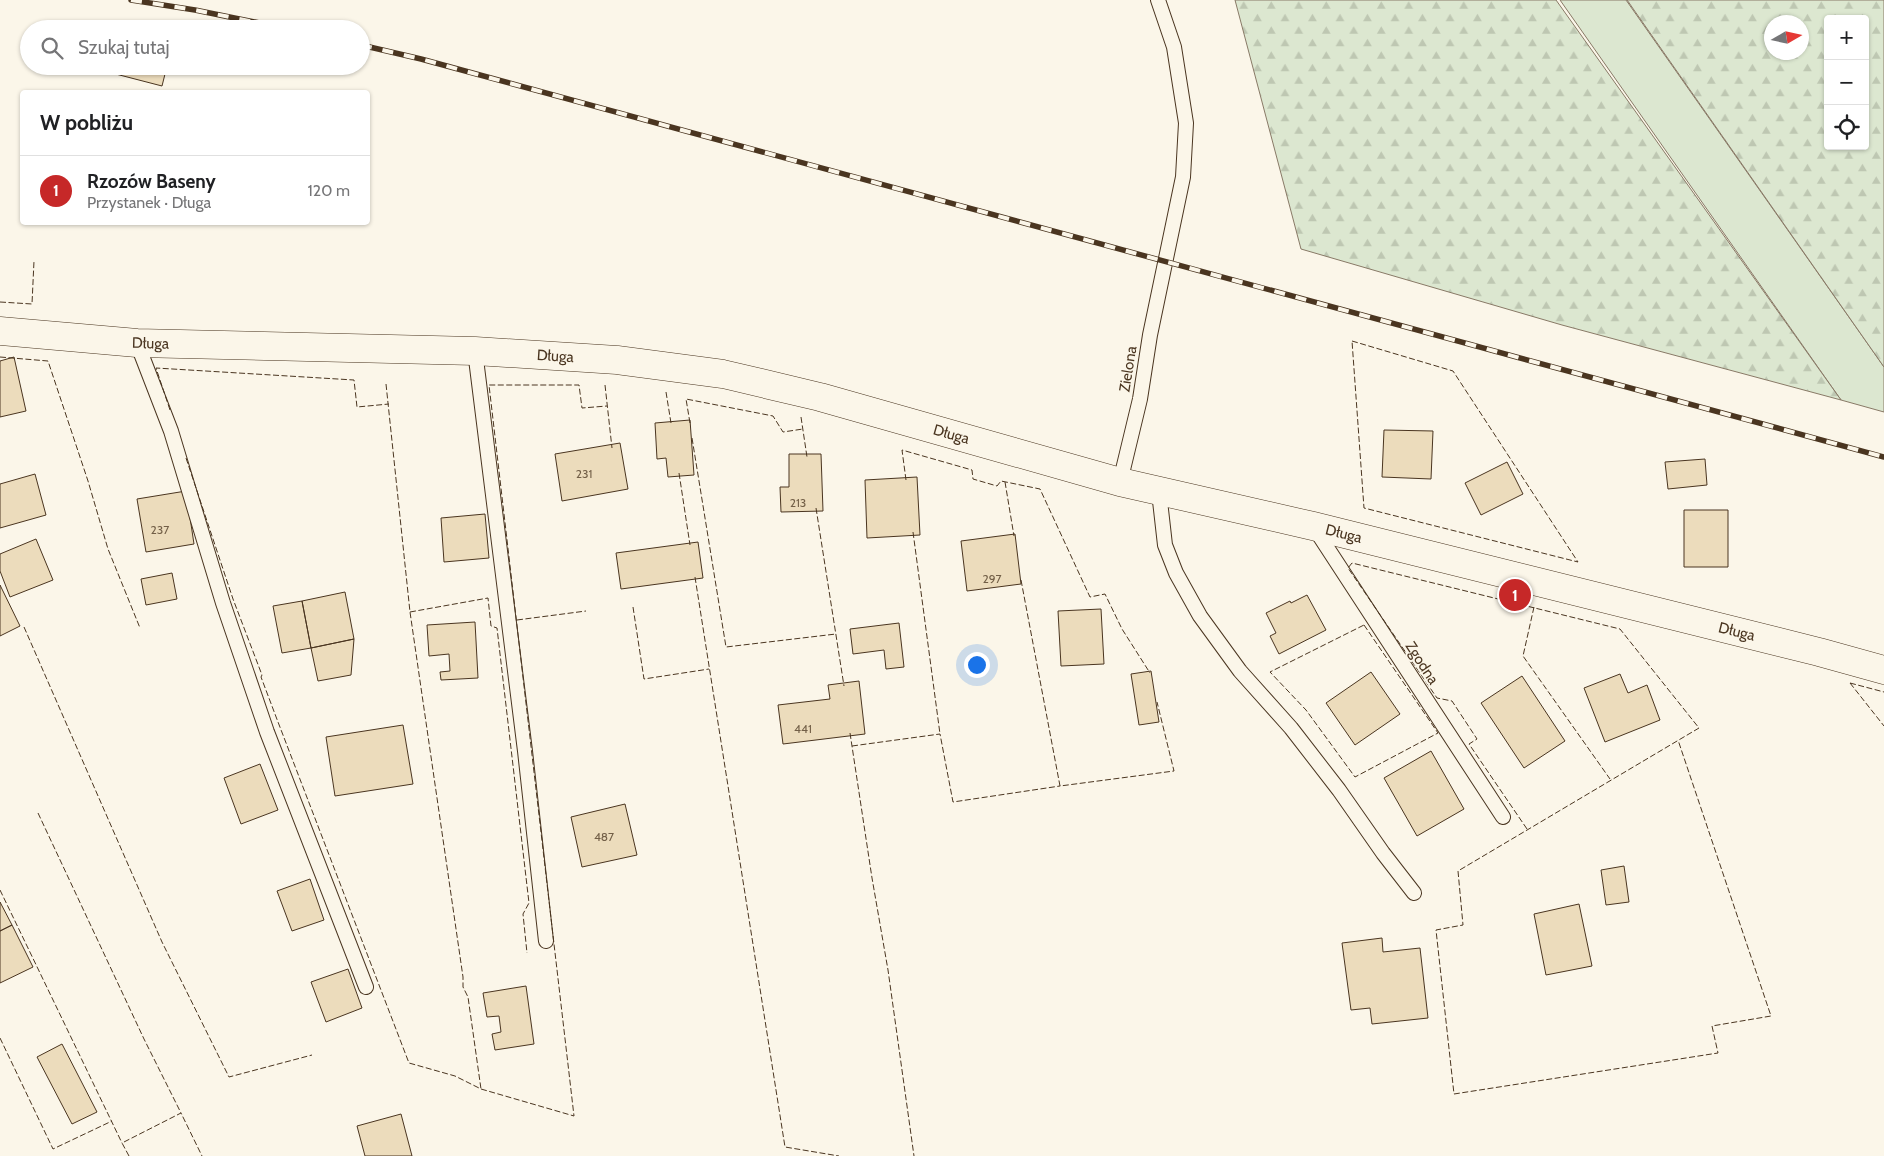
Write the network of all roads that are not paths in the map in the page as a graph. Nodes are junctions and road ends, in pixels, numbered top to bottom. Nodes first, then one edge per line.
1 (1158, 0) edge
2 (0, 331) edge
3 (137, 343) junction
4 (474, 351) junction
5 (1120, 482) junction
6 (1159, 492) junction
7 (1313, 526) junction
8 (1884, 670) edge
9 (1503, 817) dead end
10 (1414, 893) dead end
11 (546, 941) dead end
12 (366, 987) dead end

1 - 5 lane, Zielona
2 - 3 street, Długa
3 - 4 street, Długa
3 - 12 lane
4 - 5 street, Długa
4 - 11 lane
5 - 6 street, Długa
6 - 7 street, Długa
6 - 10 lane
7 - 8 street, Długa
7 - 9 lane, Zgodna

